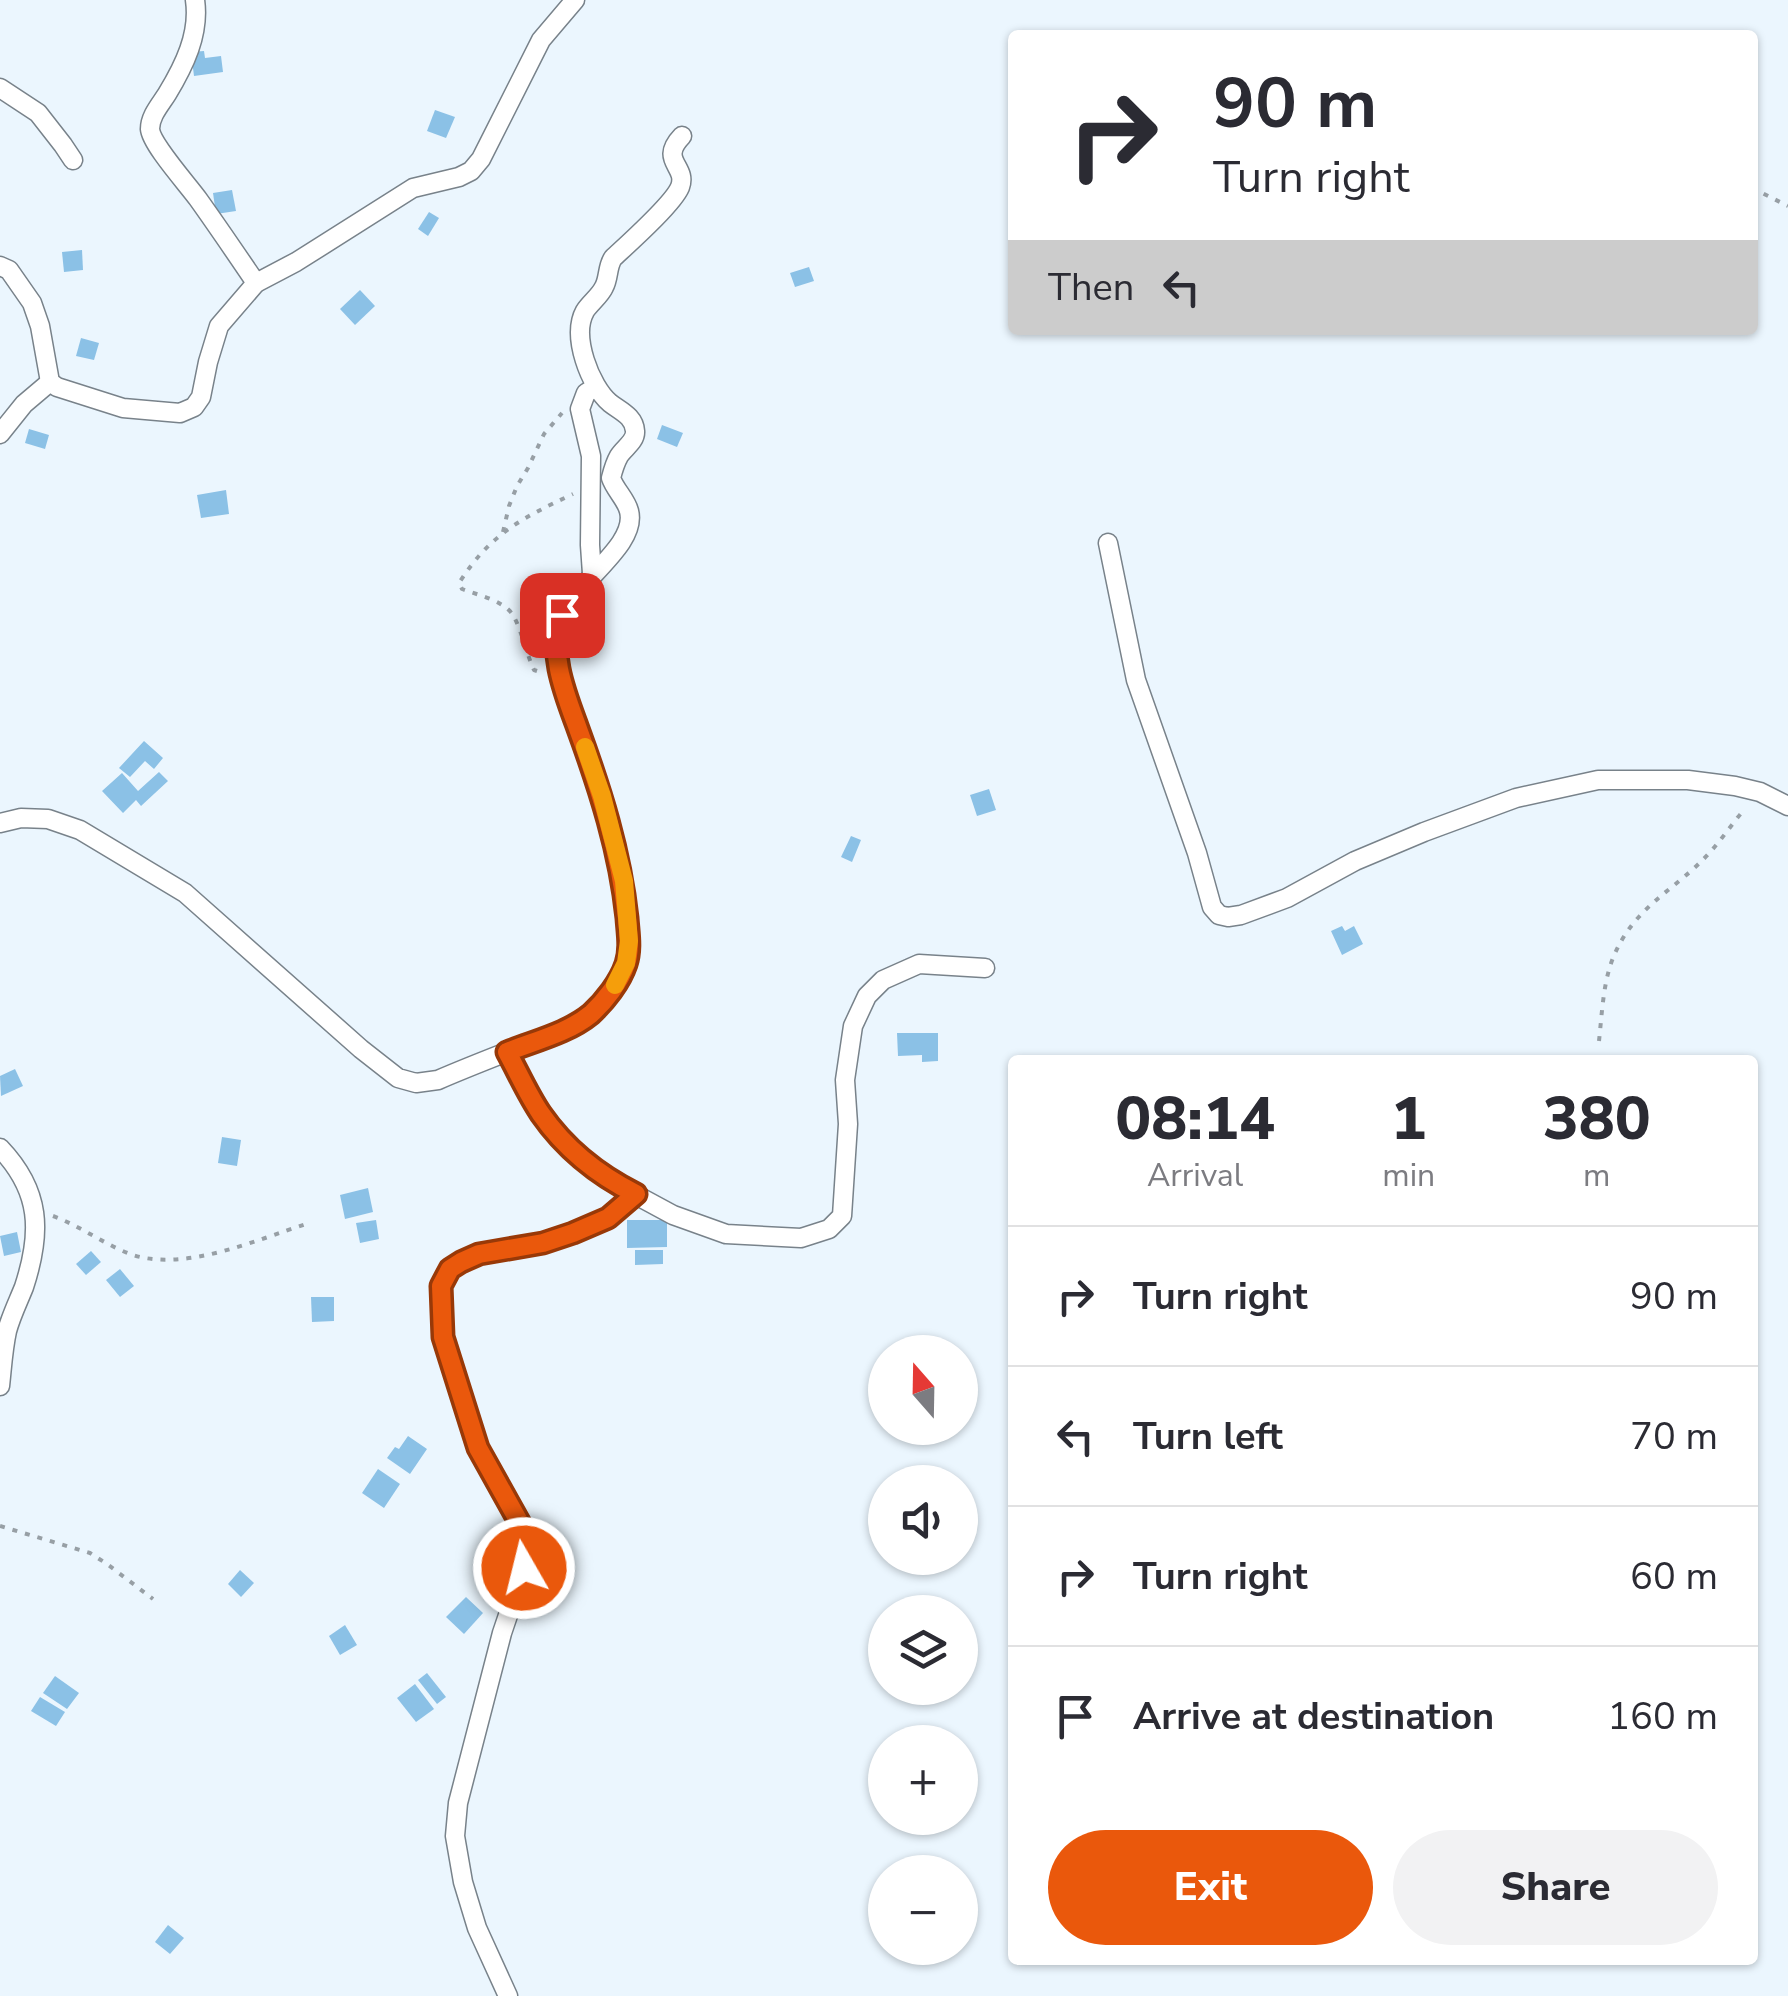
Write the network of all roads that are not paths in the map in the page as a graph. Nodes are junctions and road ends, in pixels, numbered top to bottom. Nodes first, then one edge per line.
1 (195, 0) edge
2 (574, 0) edge
3 (0, 88) edge
4 (682, 136) dead end
5 (72, 160) dead end
6 (0, 266) edge
7 (256, 283) junction
8 (50, 382) junction
9 (596, 387) junction
10 (0, 434) edge
11 (1108, 544) dead end
12 (592, 574) junction
13 (1788, 806) edge
14 (0, 823) edge
15 (986, 968) dead end
16 (507, 1052) junction
17 (0, 1148) edge
18 (636, 1194) junction
19 (0, 1386) edge
20 (508, 1996) edge

1 - 7 street
2 - 7 street
3 - 5 street
4 - 9 street
6 - 8 street
7 - 8 street
8 - 10 street
9 - 12 street
9 - 12 street
11 - 13 street
12 - 16 street
14 - 16 street
15 - 18 street
16 - 18 street
17 - 19 street
18 - 20 street

